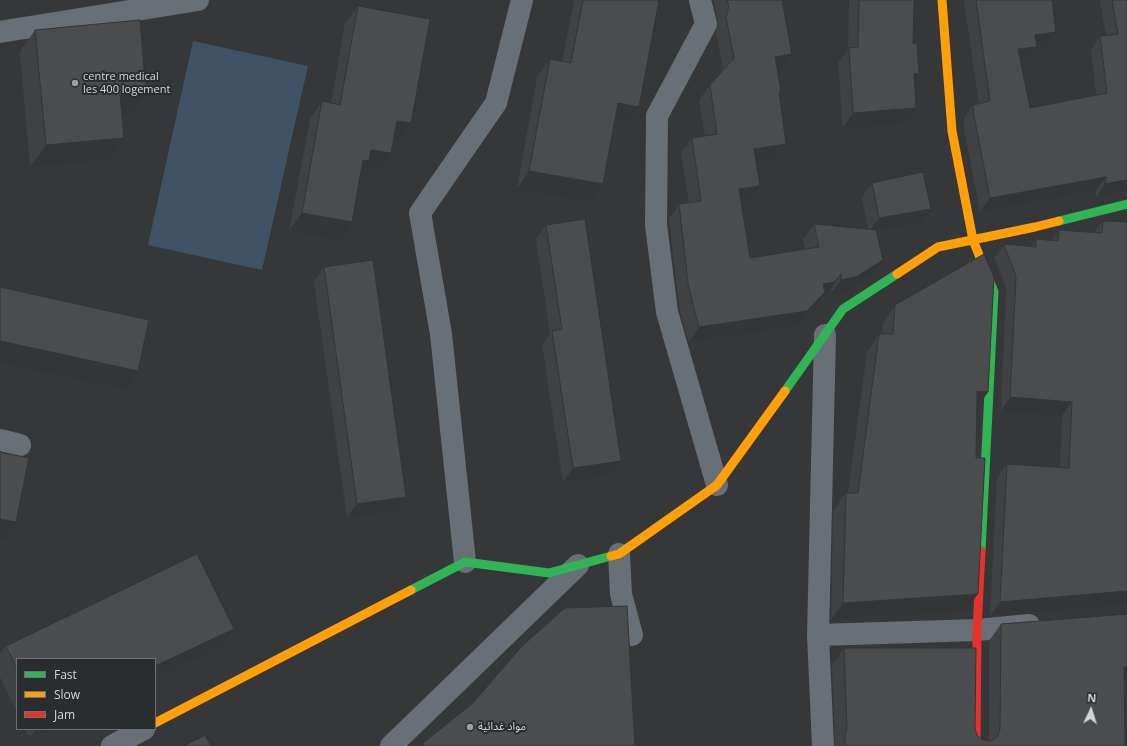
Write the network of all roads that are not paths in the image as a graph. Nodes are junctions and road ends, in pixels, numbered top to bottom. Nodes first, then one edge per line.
1 (198, 0) edge
2 (522, 0) edge
3 (700, 0) edge
4 (942, 0) edge
5 (0, 32) edge
6 (1127, 204) edge
7 (973, 240) junction
8 (825, 335) junction
9 (717, 485) junction
10 (619, 554) junction
11 (465, 562) junction
12 (578, 565) junction
13 (1048, 624) edge
14 (977, 630) junction
15 (632, 635) dead end
16 (818, 635) junction
17 (156, 722) edge
18 (142, 730) edge
19 (112, 746) edge
20 (391, 746) edge
21 (823, 746) edge
22 (976, 746) edge

1 - 5 street
2 - 11 street
3 - 9 street
4 - 7 street
6 - 7 street
7 - 8 street
7 - 14 street
8 - 9 street
8 - 16 street
9 - 10 street
10 - 12 street
10 - 15 street
11 - 12 street
11 - 17 street
12 - 20 street
13 - 14 street
14 - 16 street
14 - 22 street
16 - 21 street
18 - 19 street

